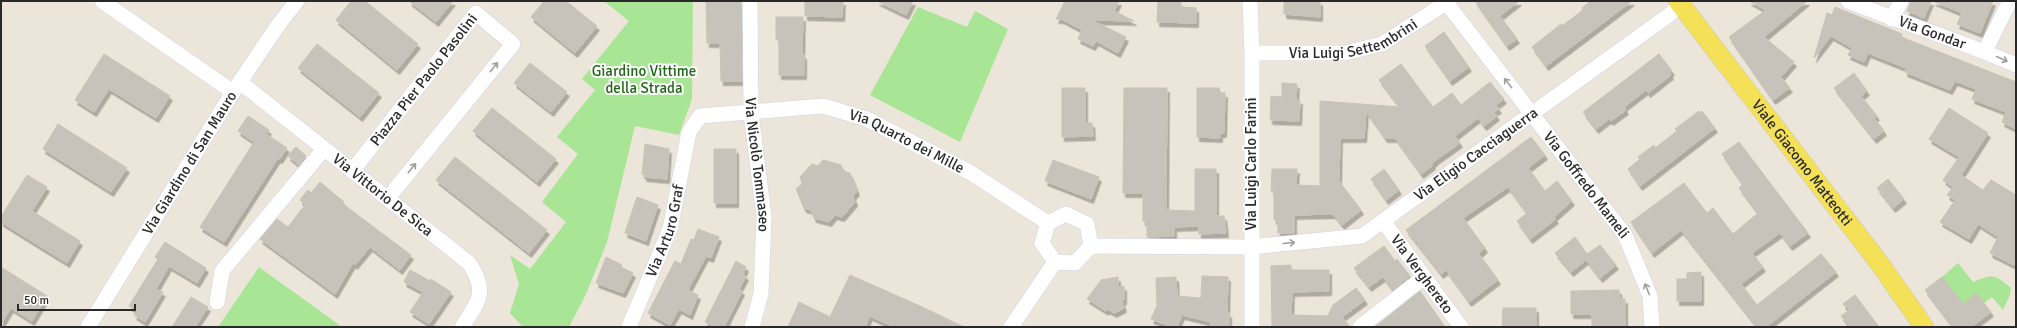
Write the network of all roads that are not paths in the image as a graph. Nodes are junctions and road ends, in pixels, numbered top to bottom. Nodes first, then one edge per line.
1 (102, 1) edge
2 (297, 1) edge
3 (750, 1) edge
4 (1250, 1) edge
5 (1848, 1) edge
6 (1901, 1) edge
7 (2010, 1) edge
8 (1446, 2) edge
9 (1679, 3) edge
10 (1892, 19) junction
11 (1985, 51) junction
12 (1252, 53) junction
13 (2016, 65) edge
14 (236, 87) junction
15 (751, 112) junction
16 (1532, 114) junction
17 (689, 132) joint
18 (324, 149) junction
19 (352, 171) junction
20 (388, 198) junction
21 (1383, 221) junction
22 (1048, 223) junction
23 (1091, 246) junction
24 (1250, 247) junction
25 (1055, 262) junction
26 (1424, 277) junction
27 (217, 302) dead end
28 (88, 327) edge
29 (462, 327) edge
30 (629, 327) edge
31 (752, 327) edge
32 (1011, 327) edge
33 (1252, 327) edge
34 (1360, 327) edge
35 (1461, 327) edge
36 (1652, 327) edge
37 (1924, 327) edge

1 - 14 street, Via Giardino di San Mauro
2 - 14 street
3 - 15 street, Via Nicolò Tommaseo
4 - 12 street, Via Luigi Carlo Farini
5 - 10 street, Via Gondar
6 - 10 street
7 - 11 street
8 - 12 street, Via Luigi Settembrini
16 -> 8 street, Via Goffredo Mameli
9 - 16 street, Via Eligio Cacciaguerra
9 - 37 main road, Viale Giacomo Matteotti
10 - 11 street, Via Gondar
11 -> 13 street, Via Gondar
12 - 24 street, Via Luigi Carlo Farini
14 - 18 street, Via Vittorio De Sica
14 - 28 street, Via Giardino di San Mauro
15 - 17 street, Via Quarto dei Mille
15 - 22 street, Via Quarto dei Mille
15 - 31 street, Via Nicolò Tommaseo
16 - 21 street, Via Eligio Cacciaguerra
36 -> 16 street, Via Goffredo Mameli
17 - 30 street, Via Arturo Graf
18 - 19 street, Via Vittorio De Sica
18 - 27 street
19 - 20 street, Via Vittorio De Sica
20 -> 19 street, Piazza Pier Paolo Pasolini
20 - 29 street, Via Vittorio De Sica
24 -> 21 street, Via Eligio Cacciaguerra
21 - 26 street, Via Verghereto
22 - 23 street
22 - 25 street
23 - 24 street
23 - 25 street
24 - 33 street, Via Luigi Carlo Farini
25 - 32 street
26 - 34 street
26 - 35 street, Via Verghereto

